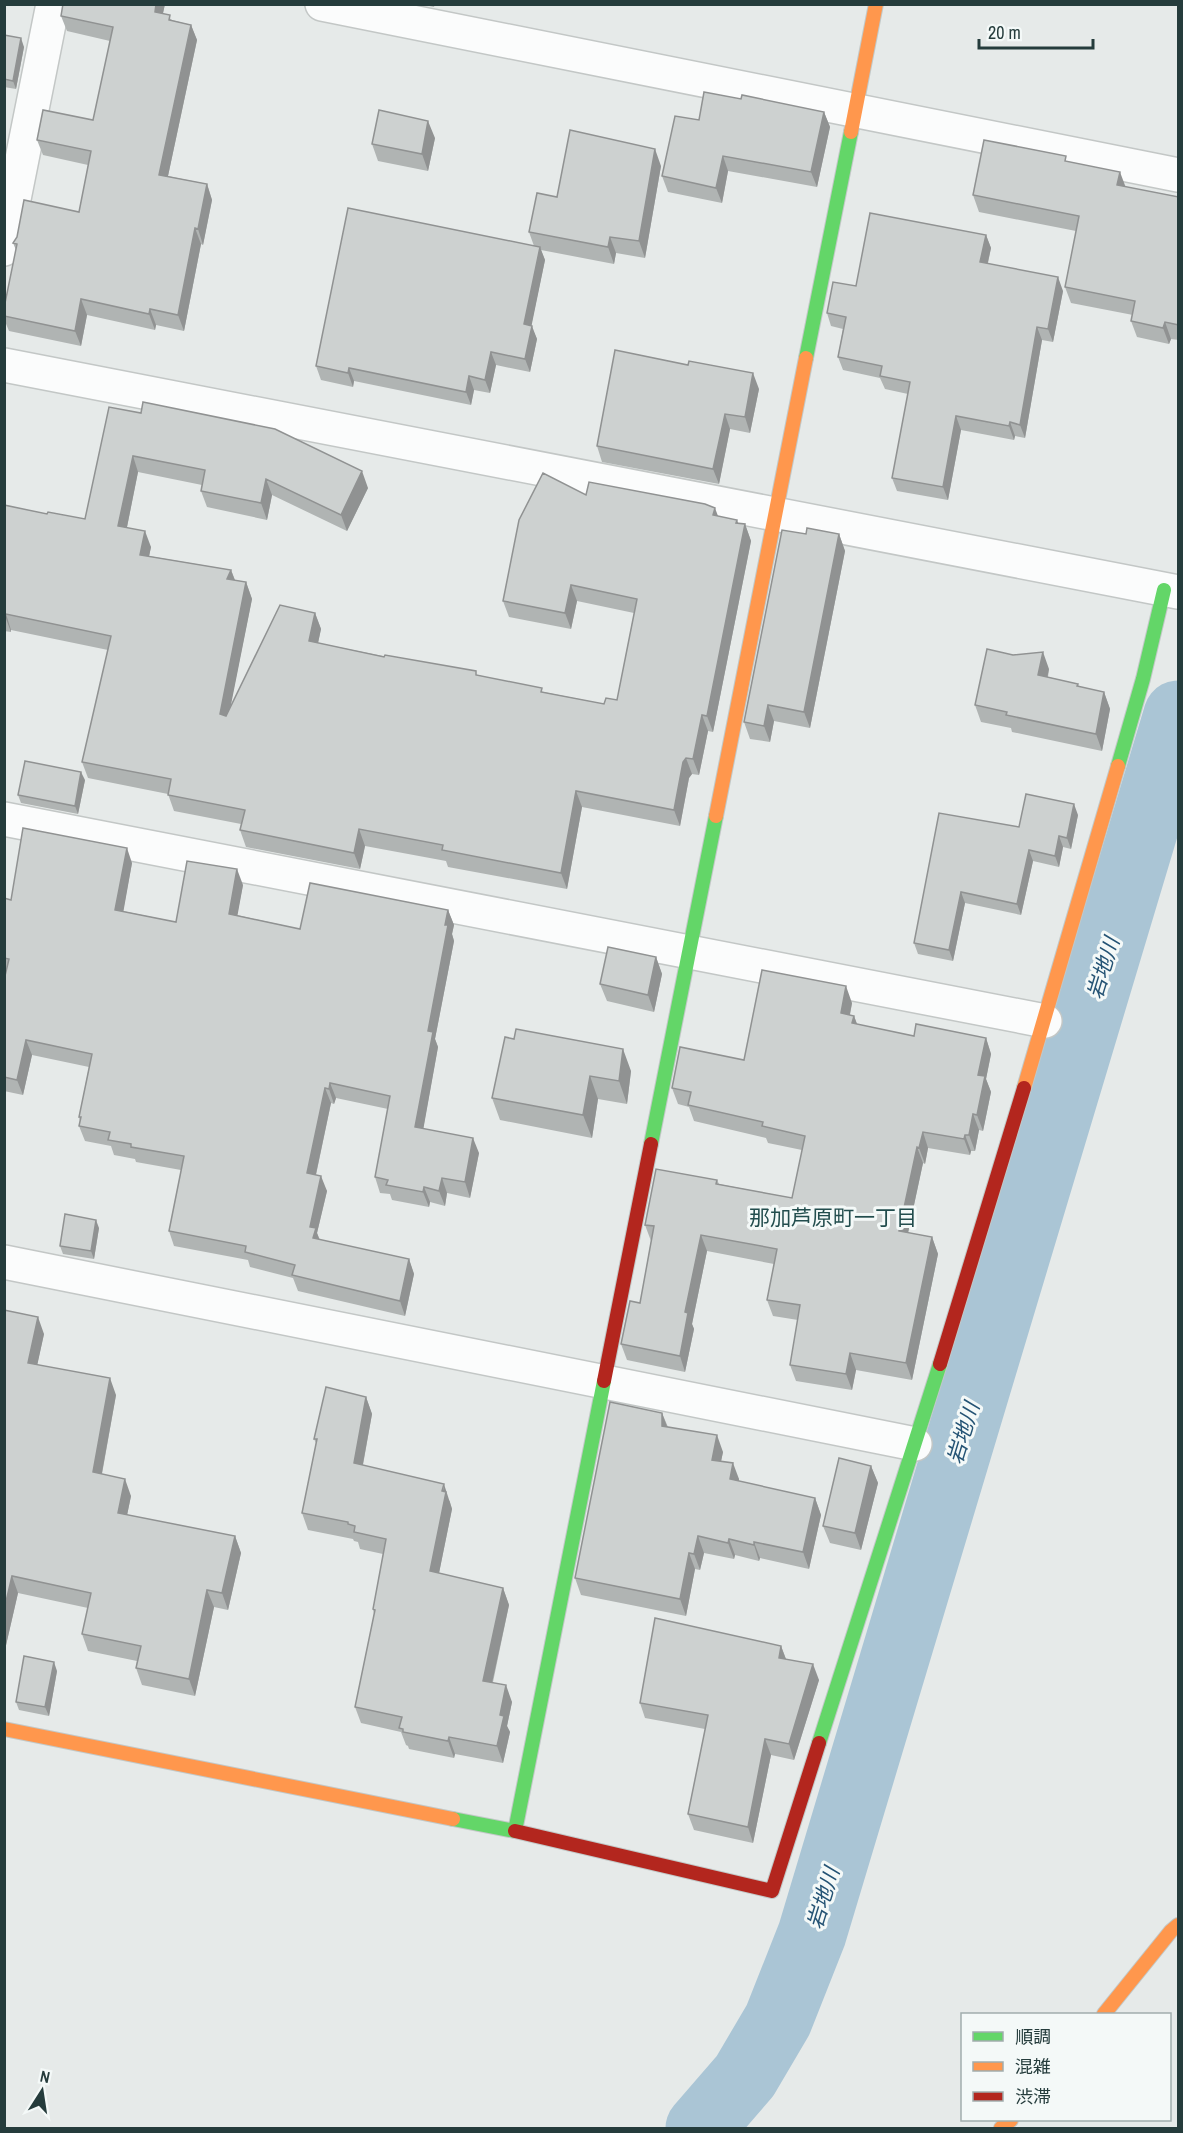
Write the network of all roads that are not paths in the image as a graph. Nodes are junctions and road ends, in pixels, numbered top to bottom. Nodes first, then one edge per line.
1 (53, 4) edge
2 (322, 4) edge
3 (876, 4) edge
4 (855, 112) junction
5 (1179, 175) edge
6 (4, 249) edge
7 (4, 365) edge
8 (776, 515) junction
9 (1171, 591) edge
10 (4, 819) edge
11 (689, 953) junction
12 (1045, 1021) junction
13 (4, 1262) edge
14 (605, 1382) junction
15 (915, 1444) junction
16 (4, 1729) edge
17 (515, 1831) junction
18 (1179, 1925) edge
19 (1105, 2013) edge

1 - 6 street
2 - 4 street
3 - 4 street
4 - 5 street
4 - 8 street
7 - 8 street
8 - 9 street
8 - 11 street
9 - 12 street
10 - 11 street
11 - 12 street
11 - 14 street
12 - 15 street
13 - 14 street
14 - 15 street
14 - 17 street
15 - 17 street
16 - 17 street
18 - 19 street

